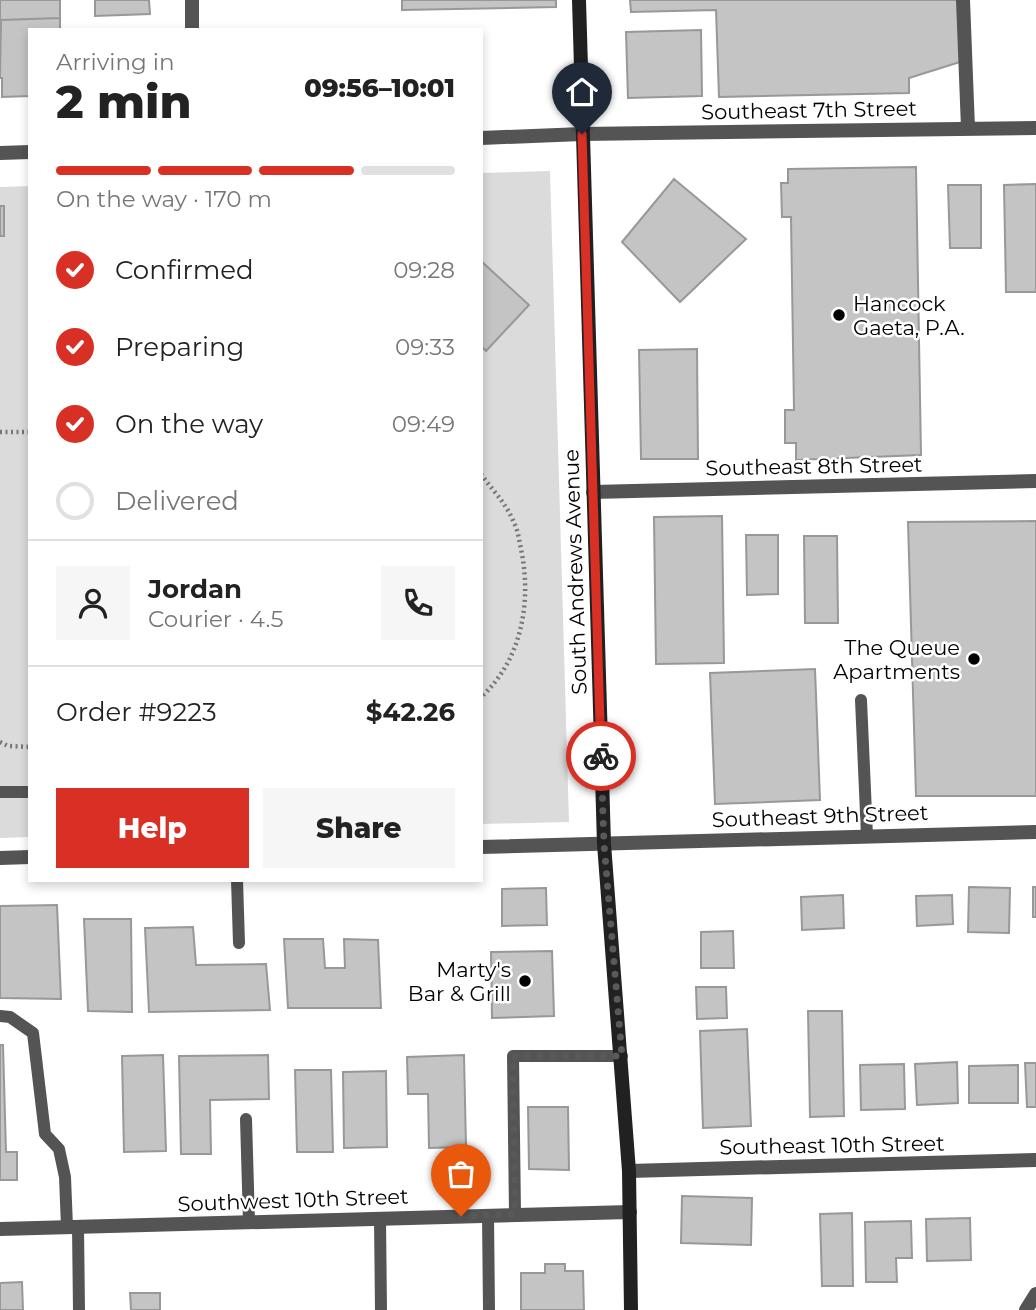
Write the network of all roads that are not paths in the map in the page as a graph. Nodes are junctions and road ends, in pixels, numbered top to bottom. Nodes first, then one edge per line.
1 (192, 0) edge
2 (579, 0) edge
3 (963, 0) edge
4 (192, 28) edge
5 (968, 128) junction
6 (1036, 128) edge
7 (582, 134) junction
8 (483, 138) edge
9 (28, 152) edge
10 (0, 153) edge
11 (1036, 481) edge
12 (593, 492) junction
13 (861, 700) dead end
14 (0, 792) edge
15 (28, 792) edge
16 (1036, 832) edge
17 (867, 836) junction
18 (604, 844) junction
19 (483, 847) edge
20 (28, 857) edge
21 (0, 858) edge
22 (237, 882) edge
23 (239, 943) dead end
24 (0, 1016) edge
25 (622, 1056) junction
26 (246, 1119) dead end
27 (1036, 1160) edge
28 (629, 1171) junction
29 (630, 1212) junction
30 (515, 1214) junction
31 (488, 1215) junction
32 (380, 1218) junction
33 (249, 1222) junction
34 (73, 1227) junction
35 (0, 1229) edge
36 (1036, 1294) edge
37 (79, 1310) edge
38 (381, 1310) edge
39 (489, 1310) edge
40 (631, 1310) edge
41 (1026, 1310) edge

1 - 4 street
2 - 7 main road, South Andrews Avenue
3 - 5 street
5 - 6 street, Southeast 7th Street
5 - 7 street, Southeast 7th Street
7 - 8 street, Southeast 7th Street
7 - 12 main road, South Andrews Avenue
9 - 10 street
11 - 12 street, Southeast 8th Street
12 - 18 main road, South Andrews Avenue
13 - 17 lane
14 - 15 lane
16 - 17 street, Southeast 9th Street
17 - 18 street, Southeast 9th Street
18 - 19 street, Southeast 9th Street
18 - 25 main road, South Andrews Avenue
20 - 21 street
22 - 23 lane
24 - 34 lane
25 - 28 main road, South Andrews Avenue
25 - 30 lane
26 - 33 lane
27 - 28 street, Southeast 10th Street
28 - 29 main road, South Andrews Avenue
29 - 30 street, Southwest 10th Street
29 - 40 main road, South Andrews Avenue
30 - 31 street, Southwest 10th Street
31 - 32 street, Southwest 10th Street
31 - 39 lane
32 - 33 street, Southwest 10th Street
32 - 38 lane
33 - 34 street, Southwest 10th Street
34 - 35 street, Southwest 10th Street
34 - 37 lane
36 - 41 street

